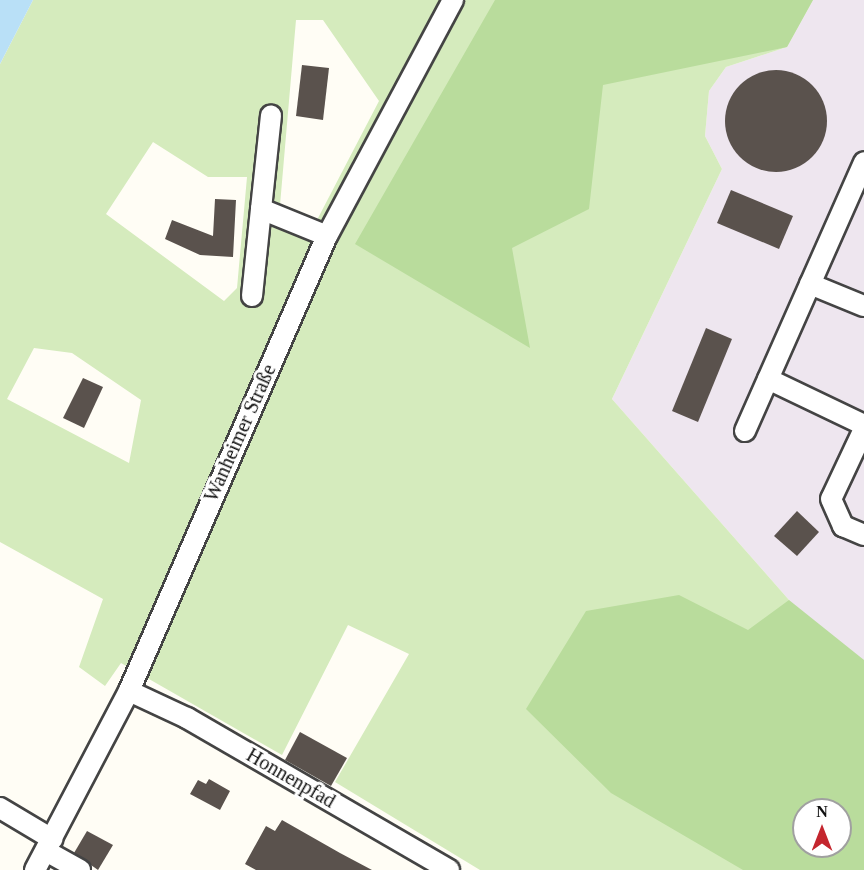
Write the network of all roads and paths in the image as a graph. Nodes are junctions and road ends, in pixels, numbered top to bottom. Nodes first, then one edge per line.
1 (453, 0) edge
2 (271, 116) dead end
3 (864, 162) edge
4 (261, 209) junction
5 (327, 236) junction
6 (810, 284) junction
7 (252, 296) dead end
8 (864, 306) edge
9 (768, 379) junction
10 (864, 427) edge
11 (745, 431) dead end
12 (864, 535) edge
13 (129, 691) junction
14 (0, 808) edge
15 (49, 845) junction
16 (35, 870) edge
17 (80, 870) edge
18 (449, 870) edge

1 - 5 street, Wanheimer Straße
2 - 4 street
3 - 6 street
4 - 5 street
4 - 7 street
5 - 13 street, Wanheimer Straße
6 - 8 street
6 - 9 street
9 - 10 street
9 - 11 street
10 - 12 street
13 - 15 street, Wanheimer Straße
13 - 18 street, Honnenpfad
14 - 15 street
15 - 16 street, Wanheimer Straße
15 - 17 street

